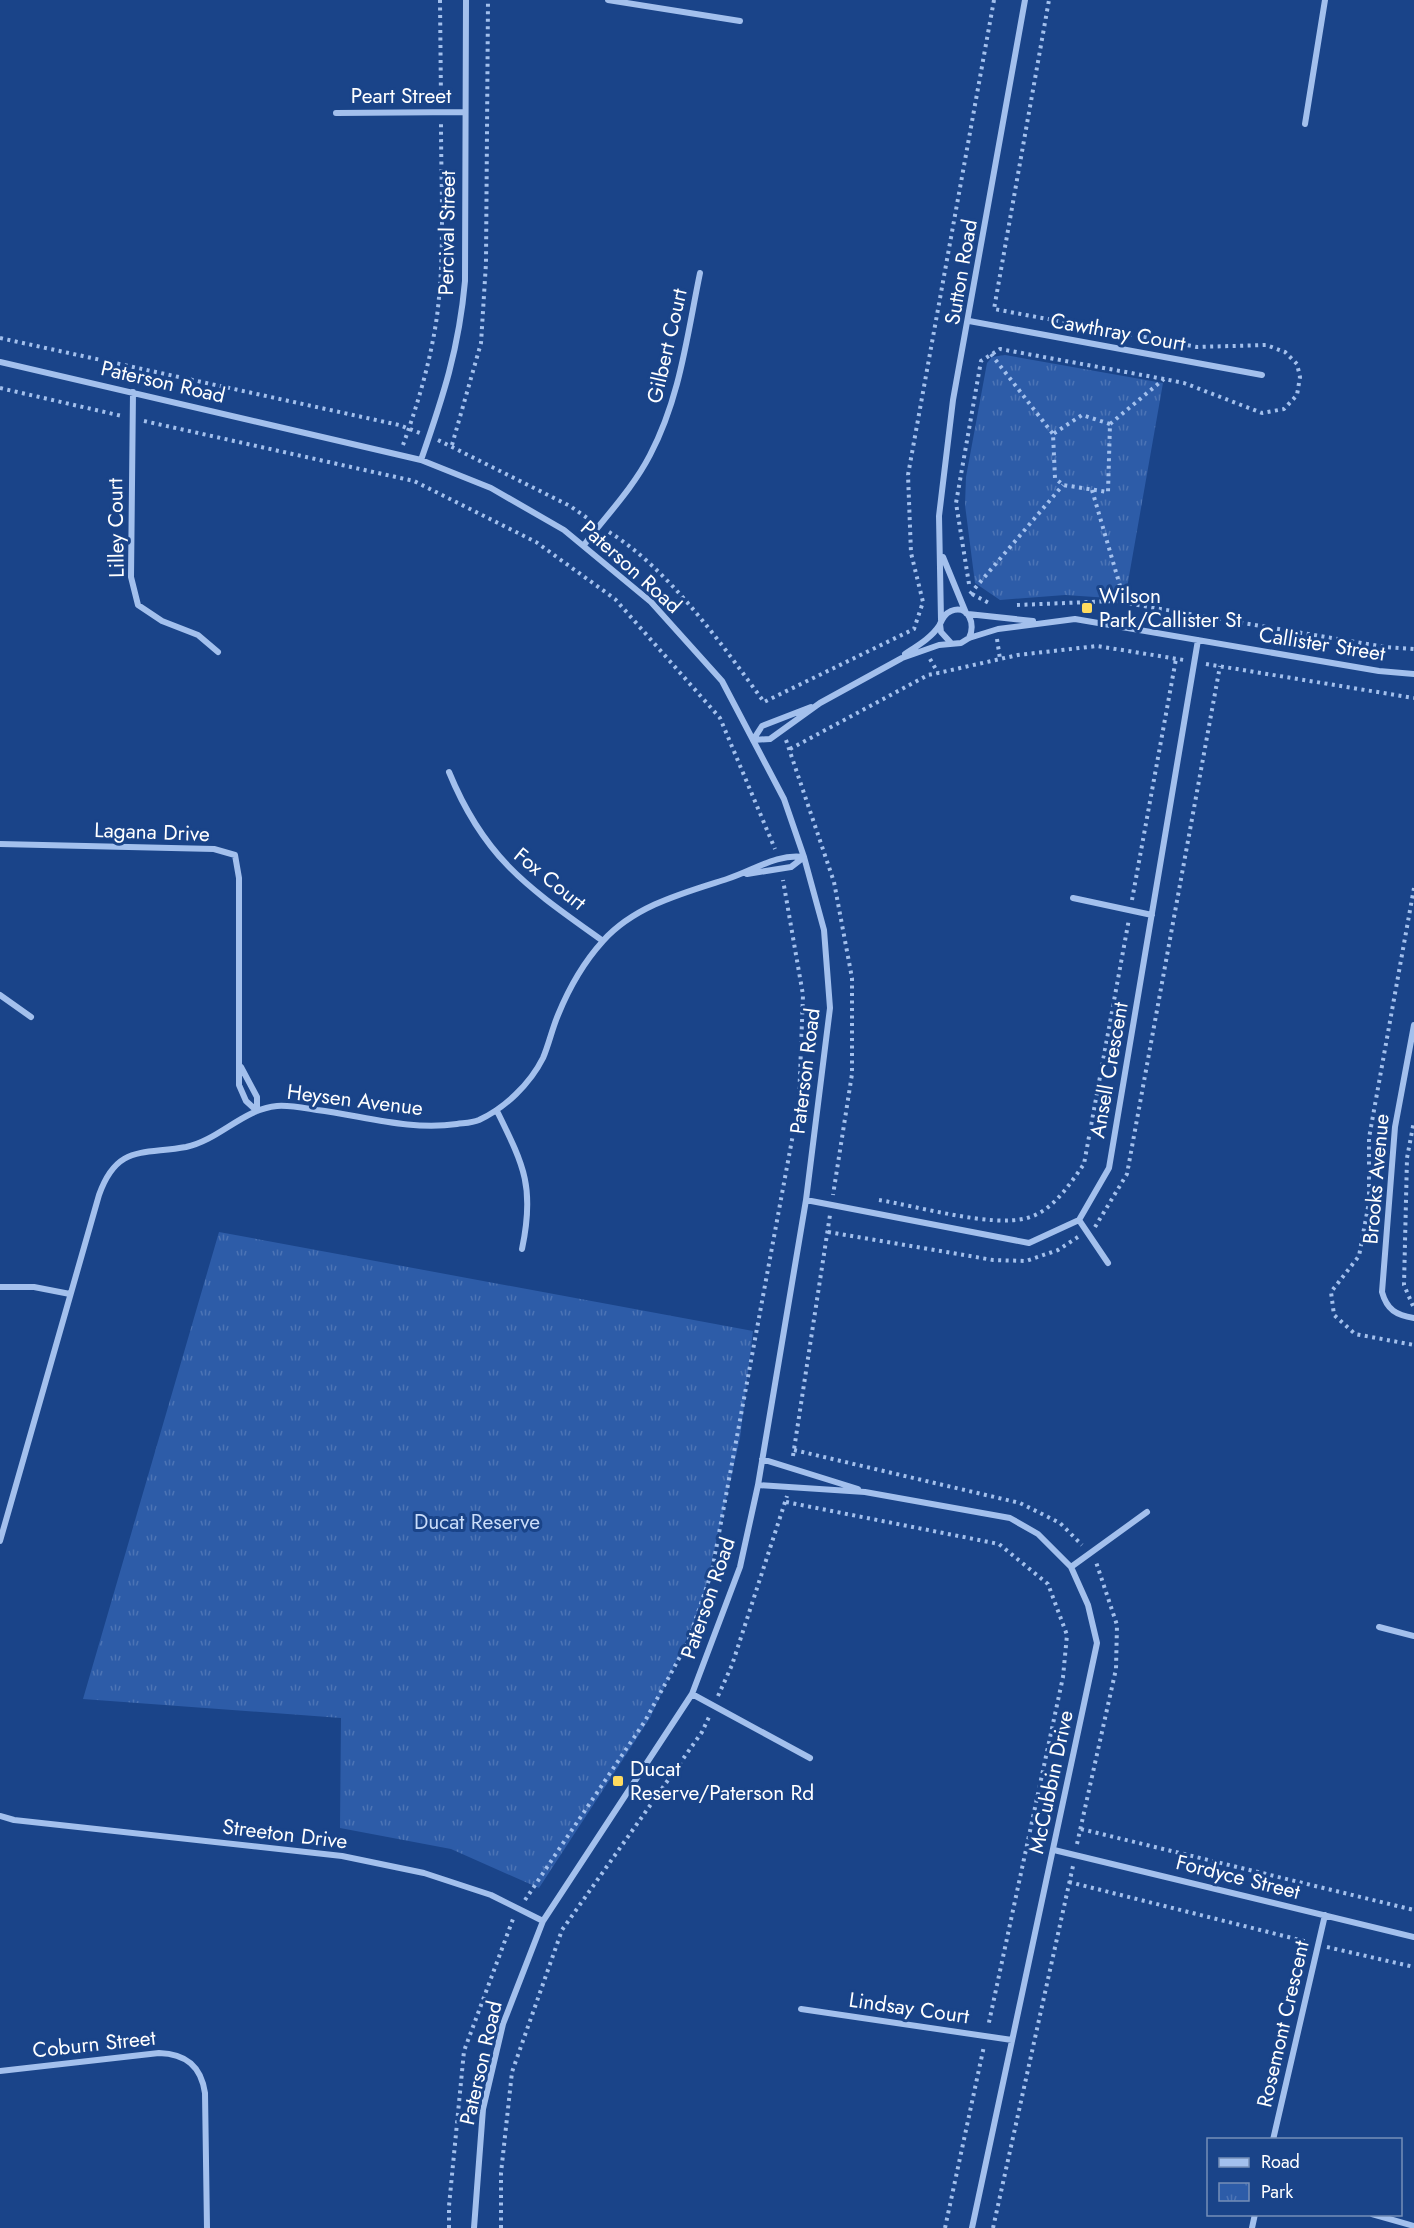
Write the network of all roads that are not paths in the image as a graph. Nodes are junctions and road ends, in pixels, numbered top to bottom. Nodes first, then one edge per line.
1 (466, 0) edge
2 (608, 0) edge
3 (1025, 0) edge
4 (1325, 0) edge
5 (740, 21) dead end
6 (465, 112) junction
7 (336, 113) dead end
8 (1305, 124) dead end
9 (700, 273) dead end
10 (969, 321) junction
11 (0, 362) edge
12 (1262, 375) dead end
13 (133, 392) junction
14 (421, 460) junction
15 (584, 545) junction
16 (941, 551) junction
17 (967, 614) junction
18 (941, 622) junction
19 (1047, 622) junction
20 (969, 638) junction
21 (1198, 640) junction
22 (951, 643) junction
23 (218, 652) dead end
24 (896, 661) junction
25 (1414, 674) edge
26 (820, 703) junction
27 (753, 740) junction
28 (449, 772) dead end
29 (0, 844) edge
30 (804, 857) junction
31 (738, 876) junction
32 (1073, 898) dead end
33 (1152, 915) junction
34 (603, 941) junction
35 (0, 995) edge
36 (31, 1017) dead end
37 (1414, 1025) edge
38 (241, 1066) junction
39 (257, 1111) junction
40 (497, 1111) junction
41 (806, 1200) junction
42 (1079, 1220) junction
43 (522, 1249) dead end
44 (1108, 1263) dead end
45 (0, 1287) edge
46 (70, 1294) junction
47 (1414, 1318) edge
48 (762, 1459) junction
49 (758, 1485) junction
50 (865, 1492) junction
51 (1148, 1512) dead end
52 (0, 1540) edge
53 (1071, 1567) junction
54 (1379, 1627) dead end
55 (1414, 1636) edge
56 (692, 1694) junction
57 (810, 1758) dead end
58 (0, 1819) edge
59 (1054, 1850) junction
60 (1325, 1915) junction
61 (543, 1921) junction
62 (1414, 1937) edge
63 (801, 2009) dead end
64 (1012, 2040) junction
65 (0, 2071) edge
66 (1273, 2138) edge
67 (1379, 2216) edge
68 (1414, 2226) edge
69 (207, 2228) edge
70 (474, 2228) edge
71 (972, 2228) edge

1 - 6 street, Percival Street
2 - 5 street
3 - 10 street, Sutton Road
4 - 8 street
6 - 7 street, Peart Street
6 - 14 street, Percival Street
9 - 15 street, Gilbert Court
10 - 12 street, Cawthray Court
10 - 16 street, Sutton Road
11 - 13 street, Paterson Road
13 - 14 street, Paterson Road
13 - 23 street, Lilley Court
14 - 15 street, Paterson Road
15 - 27 street, Paterson Road
16 - 17 street, Sutton Road
16 - 18 street, Sutton Road
17 - 18 street, Callister Street
17 - 19 street, Callister Street
17 - 20 street
18 - 22 street
18 - 24 street, Callister Street
19 - 20 street, Callister Street
19 - 21 street, Callister Street
20 - 22 street, Callister Street
21 - 25 street, Callister Street
21 - 33 street, Ansell Crescent
22 - 24 street, Callister Street
24 - 26 street, Callister Street
26 - 27 street, Callister Street
26 - 27 street, Callister Street
27 - 30 street, Paterson Road
28 - 34 street, Fox Court
29 - 38 street, Lagana Drive
30 - 31 street, Heysen Avenue
30 - 31 street, Heysen Avenue
30 - 41 street, Paterson Road
31 - 34 street, Heysen Avenue
32 - 33 street
33 - 42 street, Ansell Crescent
34 - 40 street, Heysen Avenue
35 - 36 street
37 - 47 street, Brooks Avenue
38 - 39 street, Lagana Drive
38 - 39 street, Lagana Drive
39 - 40 street, Heysen Avenue
39 - 46 street, Heysen Avenue
40 - 43 street
41 - 42 street
41 - 48 street, Paterson Road
42 - 44 street
45 - 46 street
46 - 52 street, Heysen Avenue
48 - 49 street, Paterson Road
48 - 50 street, McCubbin Drive
49 - 50 street, McCubbin Drive
49 - 56 street, Paterson Road
50 - 53 street, McCubbin Drive
51 - 53 street
53 - 59 street, McCubbin Drive
54 - 55 street
56 - 57 street
56 - 61 street, Paterson Road
58 - 61 street, Streeton Drive
59 - 60 street, Fordyce Street
59 - 64 street, McCubbin Drive
60 - 62 street, Fordyce Street
60 - 66 street, Rosemont Crescent
61 - 70 street, Paterson Road
63 - 64 street, Lindsay Court
64 - 71 street, McCubbin Drive
65 - 69 street, Coburn Street
67 - 68 street

